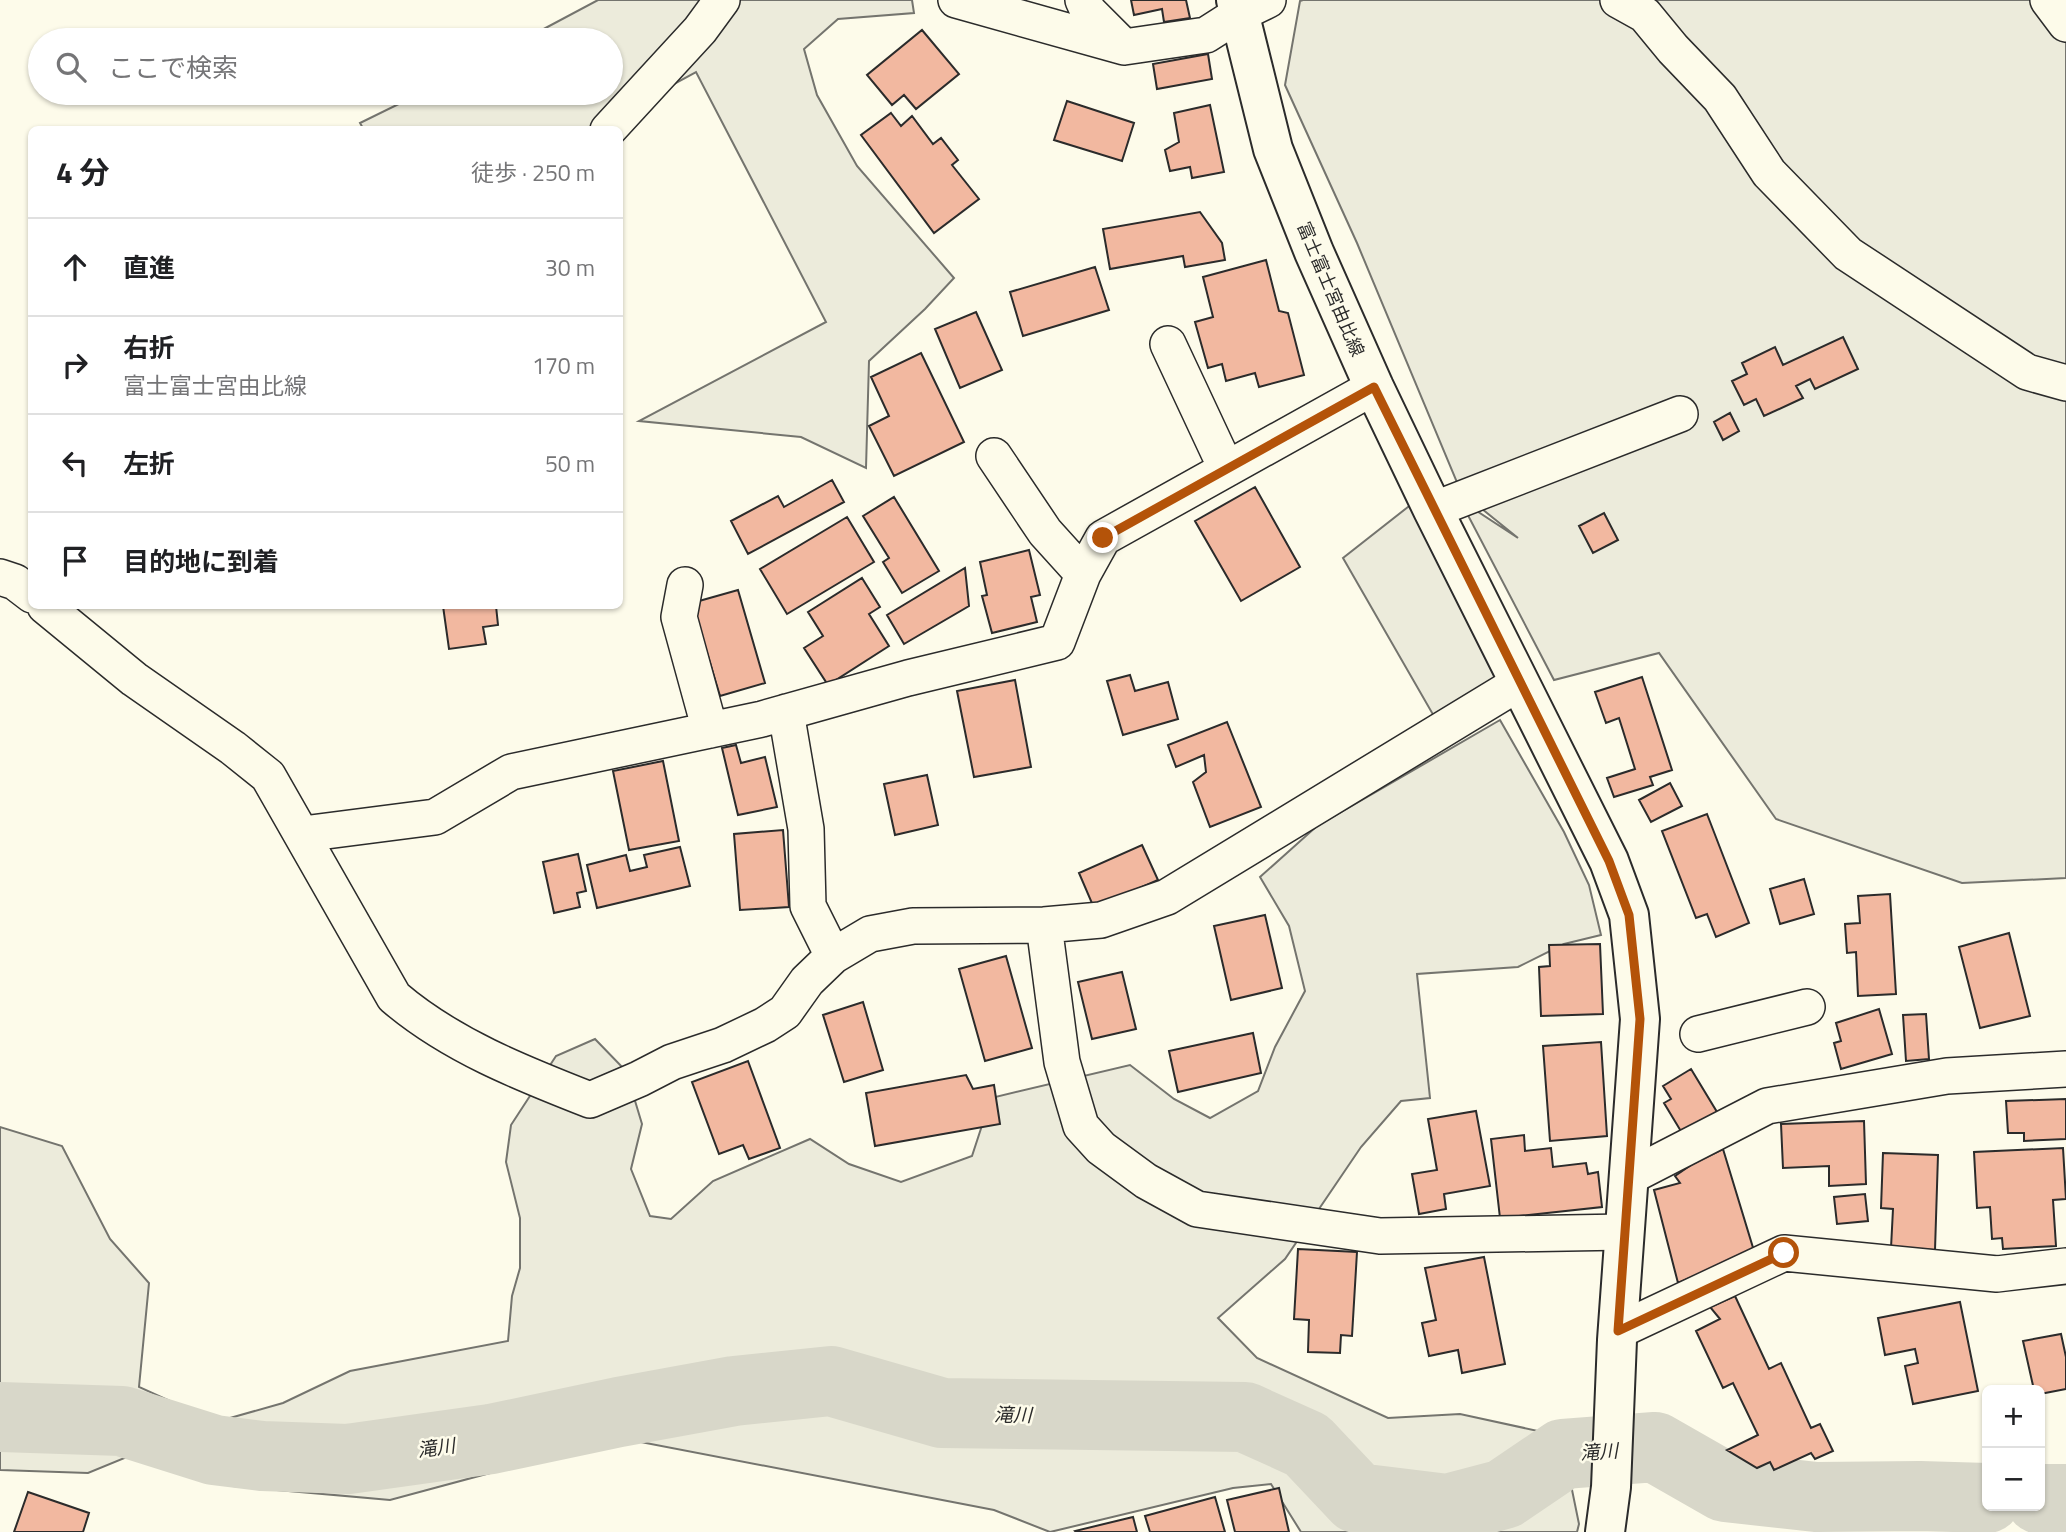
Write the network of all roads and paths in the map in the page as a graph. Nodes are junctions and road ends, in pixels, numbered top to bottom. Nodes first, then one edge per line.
1 (722, 0) edge
2 (956, 0) edge
3 (1083, 0) edge
4 (1618, 0) edge
5 (2048, 0) edge
6 (1248, 5) edge
7 (2066, 24) edge
8 (1124, 47) junction
9 (612, 126) edge
10 (1168, 344) dead end
11 (2066, 383) edge
12 (1374, 387) junction
13 (1680, 414) dead end
14 (994, 456) dead end
15 (1226, 468) junction
16 (1433, 510) junction
17 (1083, 574) junction
18 (0, 576) edge
19 (685, 585) dead end
20 (28, 592) edge
21 (50, 609) edge
22 (1519, 683) junction
23 (786, 712) junction
24 (710, 730) junction
25 (303, 834) junction
26 (1044, 925) junction
27 (833, 956) junction
28 (1807, 1007) dead end
29 (1698, 1034) dead end
30 (2066, 1069) edge
31 (1629, 1177) junction
32 (1625, 1232) junction
33 (2066, 1266) edge
34 (1617, 1335) junction
35 (1605, 1532) edge

1 - 9 street
2 - 8 street
3 - 8 street
4 - 11 street
5 - 7 street
6 - 8 street
6 - 12 main road, 富士富士宮由比線
10 - 15 street
12 - 15 street
12 - 16 main road, 富士富士宮由比線
13 - 16 street
14 - 17 street
15 - 17 street
16 - 22 main road, 富士富士宮由比線
17 - 23 street
18 - 20 street
19 - 24 street
21 - 25 street
22 - 26 street
22 - 31 main road, 富士富士宮由比線
23 - 24 street
23 - 27 street
24 - 25 street
25 - 27 street
26 - 27 street
26 - 32 street
28 - 29 street
30 - 31 street
31 - 32 main road, 富士富士宮由比線
32 - 34 main road, 富士富士宮由比線
33 - 34 street
34 - 35 main road, 富士富士宮由比線

